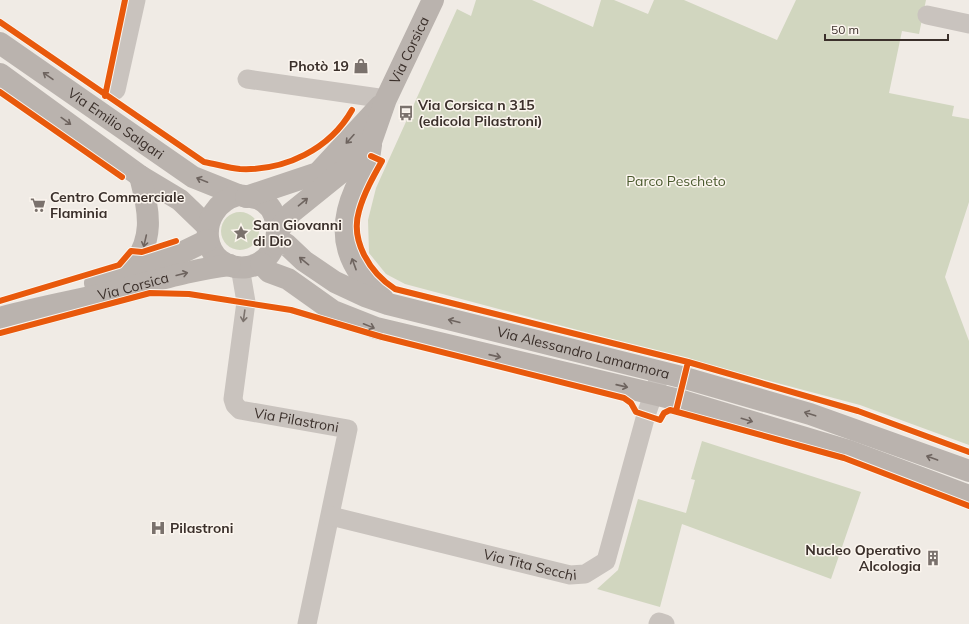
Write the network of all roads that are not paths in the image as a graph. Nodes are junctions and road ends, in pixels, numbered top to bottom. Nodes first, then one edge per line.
1 (136, 0) edge
2 (433, 0) edge
3 (927, 15) dead end
4 (969, 24) edge
5 (0, 43) edge
6 (0, 74) edge
7 (247, 79) dead end
8 (116, 90) dead end
9 (386, 100) junction
10 (371, 142) junction
11 (140, 176) junction
12 (242, 196) junction
13 (208, 234) junction
14 (277, 237) junction
15 (244, 265) junction
16 (128, 271) junction
17 (388, 304) junction
18 (36, 308) junction
19 (0, 318) edge
20 (661, 372) junction
21 (654, 394) junction
22 (969, 471) edge
23 (969, 496) edge
24 (331, 516) junction
25 (307, 624) edge
26 (658, 624) edge
27 (665, 624) edge

1 - 8 street
2 - 9 main road, Via Corsica
3 - 4 street
12 -> 5 main road, Via Emilio Salgari
6 -> 11 main road, Via Emilio Salgari
7 - 9 street, Via Corsica
9 - 10 main road, Via Corsica
9 -> 12 main road, Via Corsica
14 -> 10 main road, Via Corsica
17 -> 10 main road
11 - 13 main road, Via Emilio Salgari
11 -> 16 main road
12 - 13 main road
12 - 14 main road
13 - 15 main road
13 - 16 main road, Via Corsica
14 - 15 main road
17 -> 14 main road, Via Alessandro Lamarmora
18 -> 15 main road, Via Corsica
15 -> 21 main road, Via Alessandro Lamarmora
15 -> 24 street, Via Pilastroni
16 - 18 main road, Via Corsica
20 -> 17 main road, Via Alessandro Lamarmora
18 - 19 main road, Via Corsica
20 - 21 street, Via Tita Secchi
22 -> 20 main road, Via Alessandro Lamarmora
21 -> 23 main road, Via Alessandro Lamarmora
21 - 24 street, Via Tita Secchi
24 - 25 street, Via Pilastroni
26 - 27 street

